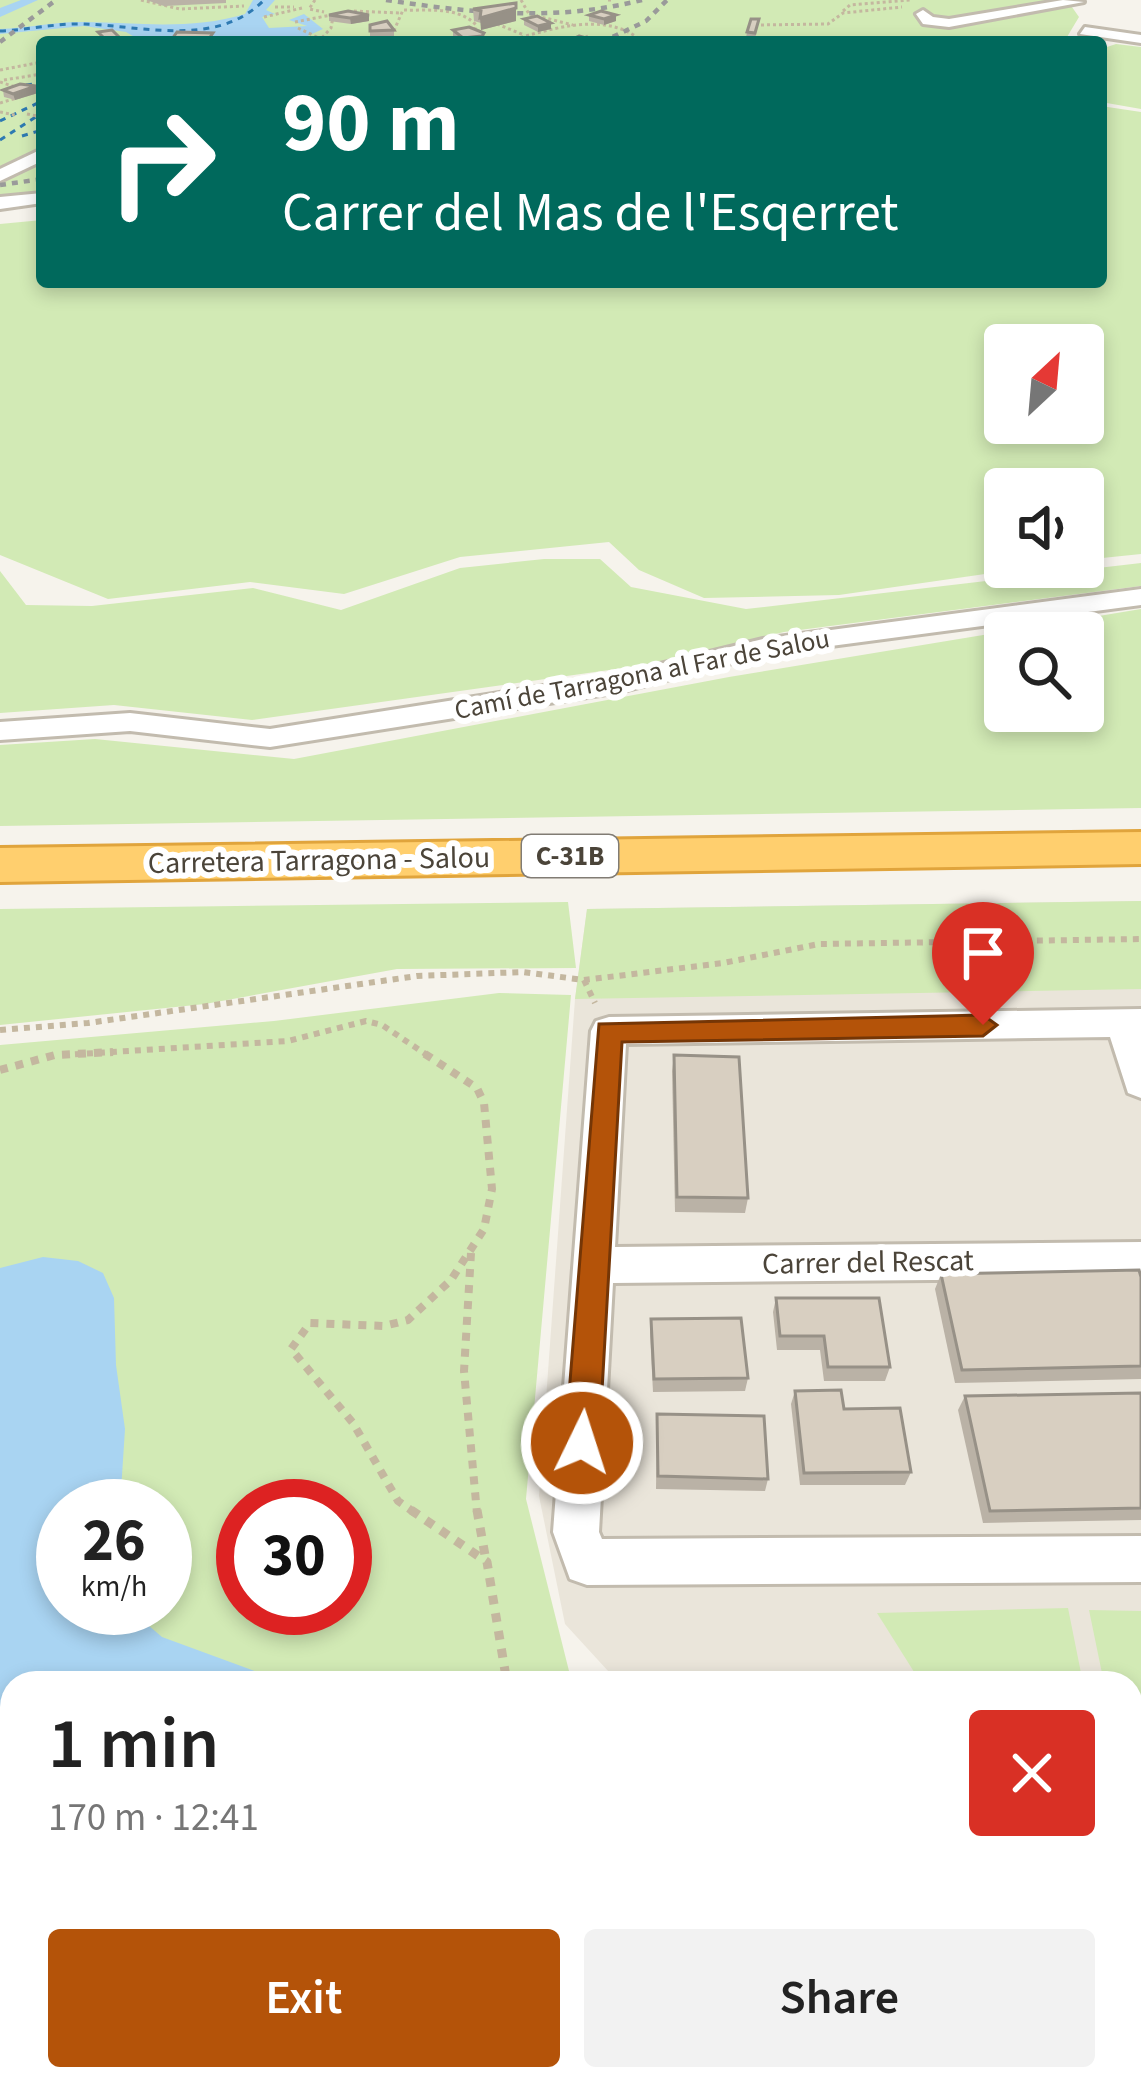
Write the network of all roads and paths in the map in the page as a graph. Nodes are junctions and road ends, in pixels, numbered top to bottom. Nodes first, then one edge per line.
1 (141, 0) edge
2 (160, 0) edge
3 (188, 0) edge
4 (315, 0) edge
5 (521, 0) edge
6 (1076, 1) edge
7 (874, 3) edge
8 (149, 4) junction
9 (216, 4) edge
10 (244, 6) dead end
11 (922, 6) edge
12 (275, 7) dead end
13 (882, 7) junction
14 (302, 8) junction
15 (180, 9) junction
16 (309, 9) junction
17 (399, 13) junction
18 (843, 13) junction
19 (334, 14) junction
20 (266, 17) dead end
21 (502, 17) edge
22 (493, 22) junction
23 (476, 25) junction
24 (755, 25) edge
25 (578, 26) junction
26 (1141, 26) edge
27 (313, 36) edge
28 (322, 36) edge
29 (392, 36) edge
30 (474, 36) edge
31 (522, 36) edge
32 (548, 36) edge
33 (637, 36) edge
34 (1081, 36) edge
35 (1107, 37) edge
36 (1122, 37) junction
37 (1141, 39) edge
38 (36, 64) edge
39 (0, 70) edge
40 (36, 77) edge
41 (1, 81) edge
42 (0, 103) edge
43 (0, 112) edge
44 (27, 114) dead end
45 (15, 115) dead end
46 (36, 116) edge
47 (18, 140) dead end
48 (36, 150) edge
49 (36, 156) edge
50 (0, 176) edge
51 (36, 199) edge
52 (0, 203) edge
53 (1141, 597) edge
54 (0, 730) edge
55 (1141, 848) edge
56 (0, 865) edge
57 (1141, 876) edge
58 (0, 892) edge
59 (1141, 939) edge
60 (1132, 1023) edge
61 (0, 1030) edge
62 (0, 1070) edge
63 (1141, 1083) edge
64 (471, 1249) junction
65 (1141, 1260) edge
66 (595, 1265) junction
67 (1141, 1559) edge
68 (487, 1562) junction
69 (505, 1671) edge

1 - 8 path
2 - 8 path
3 - 15 path
4 - 16 path
5 - 25 path
6 - 11 street
6 - 34 street
7 - 11 path
7 - 13 path
7 - 18 path
8 - 15 path
9 - 10 path
9 - 15 path
11 - 13 path
12 - 14 path
13 - 18 path
14 - 16 path
14 - 20 path
16 - 19 path
17 - 19 path
17 - 23 path
17 - 29 path
18 - 24 path
19 - 27 path
19 - 28 path
21 - 22 path
22 - 23 path
22 - 31 path
23 - 30 path
25 - 32 path
25 - 33 path
26 - 36 street
35 - 36 street
36 - 37 street
38 - 39 path
40 - 41 path
41 - 42 path
43 - 45 path
44 - 46 path
47 - 48 street
49 - 50 street
51 - 52 street
53 - 54 street, Camí de Tarragona al Far de Salou
55 - 56 highway, Carretera Tarragona - Salou / C-31B
57 - 58 highway, Carretera Tarragona - Salou / C-31B
59 - 61 path
60 - 63 street
60 - 66 street
62 - 64 path
64 - 68 path
64 - 68 path
65 - 66 street, Carrer del Rescat
66 - 67 street
68 - 69 path

